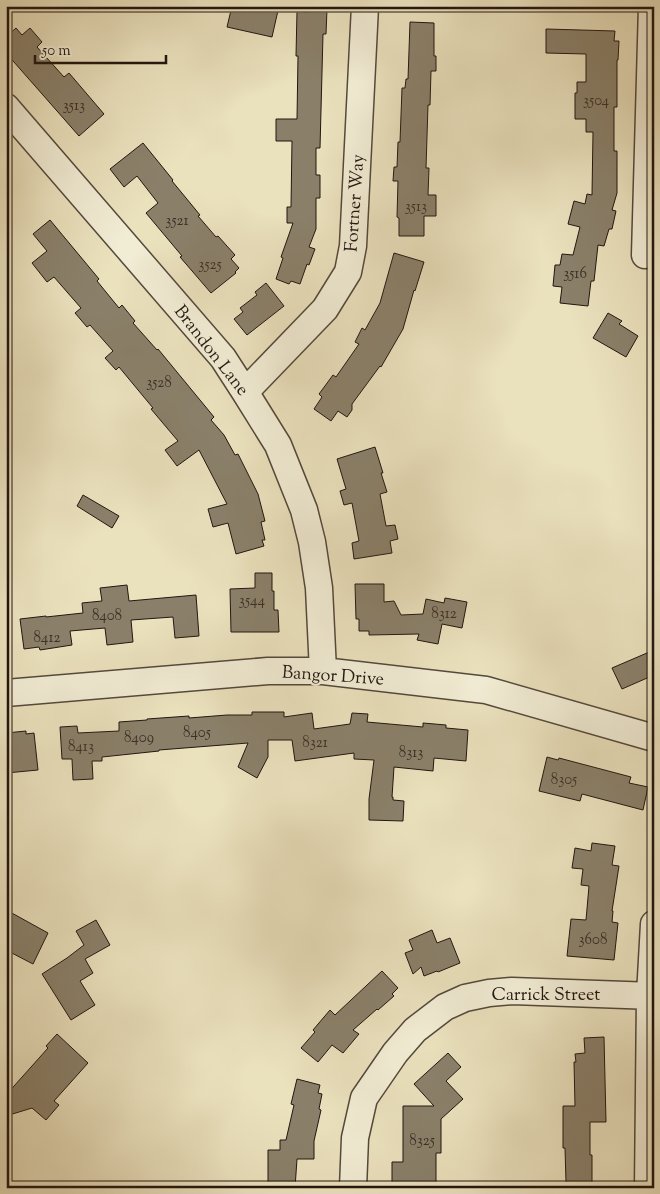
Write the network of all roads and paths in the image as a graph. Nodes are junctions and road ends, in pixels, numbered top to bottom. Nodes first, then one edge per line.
1 (365, 6) edge
2 (652, 6) edge
3 (6, 107) edge
4 (645, 255) dead end
5 (245, 392) junction
6 (323, 671) junction
7 (6, 693) edge
8 (654, 738) edge
9 (654, 924) edge
10 (652, 996) edge
11 (353, 1188) edge
12 (648, 1188) edge

1 - 5 street, Fortner Way
2 - 4 street
3 - 5 street, Brandon Lane
5 - 6 street, Brandon Lane
6 - 7 street, Bangor Drive
6 - 8 street, Bangor Drive
9 - 10 street
10 - 11 street, Carrick Street
10 - 12 street

